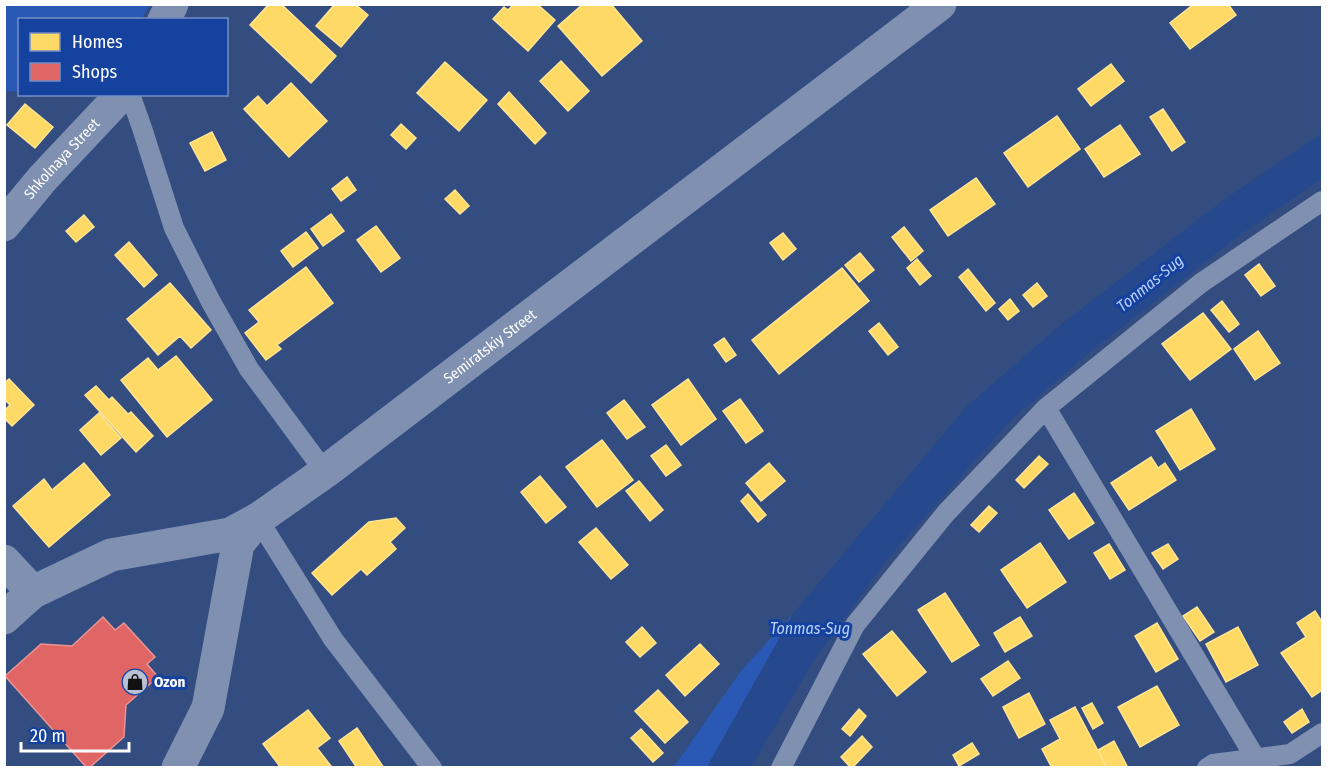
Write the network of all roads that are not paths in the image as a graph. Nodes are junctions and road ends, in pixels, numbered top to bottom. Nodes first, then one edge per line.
1 (172, 4) edge
2 (940, 4) edge
3 (165, 18) edge
4 (120, 96) edge
5 (131, 96) edge
6 (1323, 201) edge
7 (4, 225) edge
8 (1046, 408) junction
9 (325, 472) junction
10 (258, 519) junction
11 (4, 561) edge
12 (33, 592) junction
13 (4, 618) edge
14 (1323, 733) edge
15 (1256, 759) junction
16 (178, 768) edge
17 (432, 768) edge
18 (781, 768) edge
19 (1207, 768) edge

1 - 3 street
2 - 9 street, Semiratskiy Street
4 - 7 street, Shkolnaya Street
5 - 9 lane
6 - 8 lane
8 - 15 lane
8 - 18 lane
9 - 10 street, Semiratskiy Street
10 - 12 street, Semiratskiy Street
10 - 16 street
10 - 17 lane
11 - 12 street
12 - 13 street, Semiratskiy Street
14 - 15 lane
15 - 19 lane

